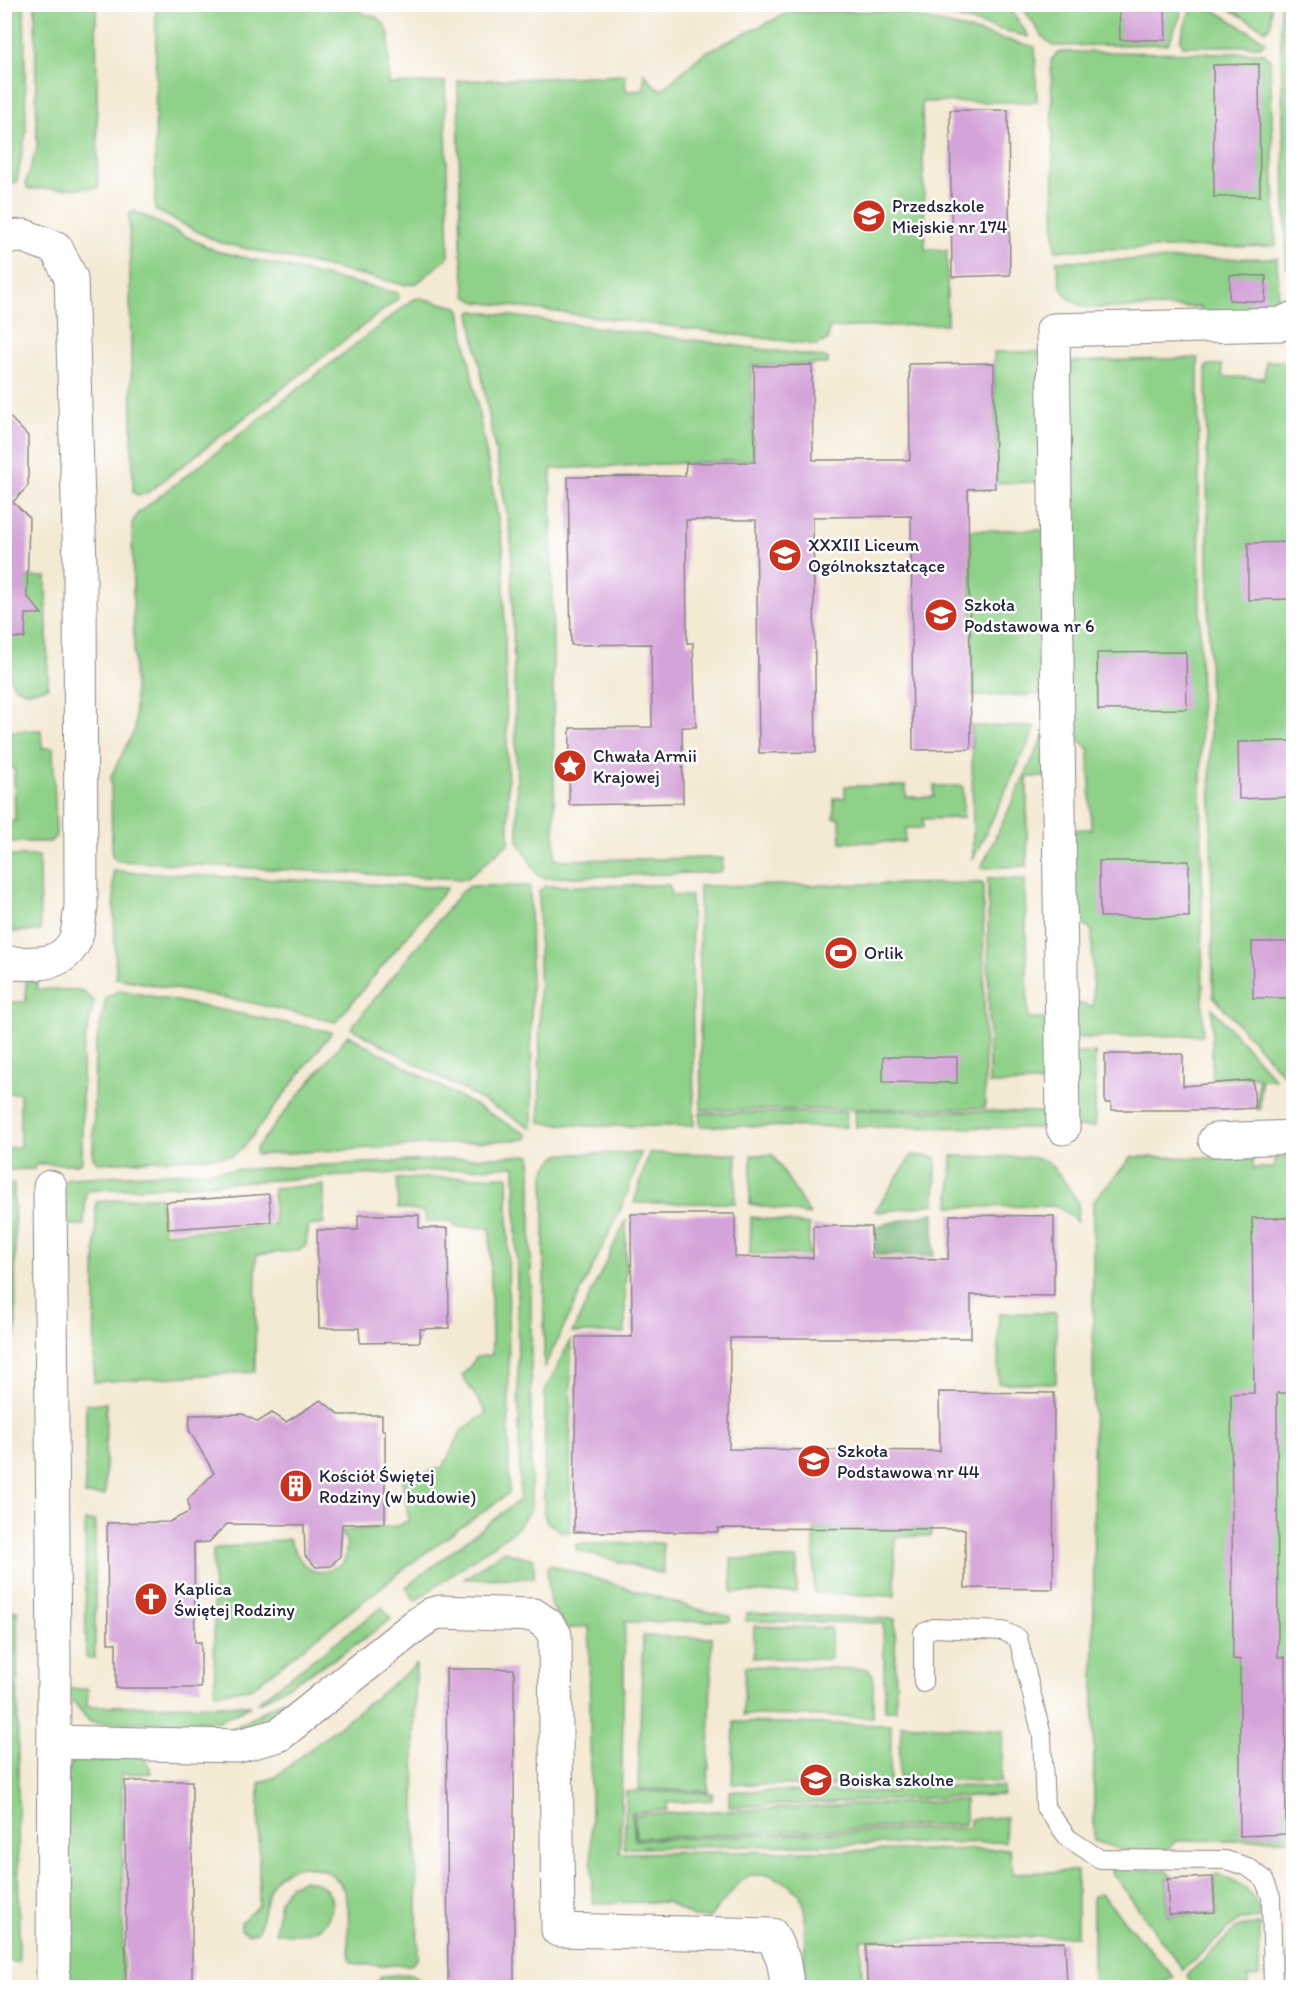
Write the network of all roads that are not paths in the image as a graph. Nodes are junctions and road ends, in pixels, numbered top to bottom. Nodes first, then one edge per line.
1 (4, 237) edge
2 (1293, 318) edge
3 (4, 963) edge
4 (1063, 1128) dead end
5 (1293, 1137) edge
6 (1215, 1140) dead end
7 (50, 1187) dead end
8 (923, 1683) dead end
9 (54, 1742) junction
10 (53, 1988) edge
11 (788, 1988) edge
12 (1273, 1988) edge

1 - 3 street
2 - 4 street
5 - 6 street
7 - 9 street
8 - 12 lane
9 - 10 street
9 - 11 street

